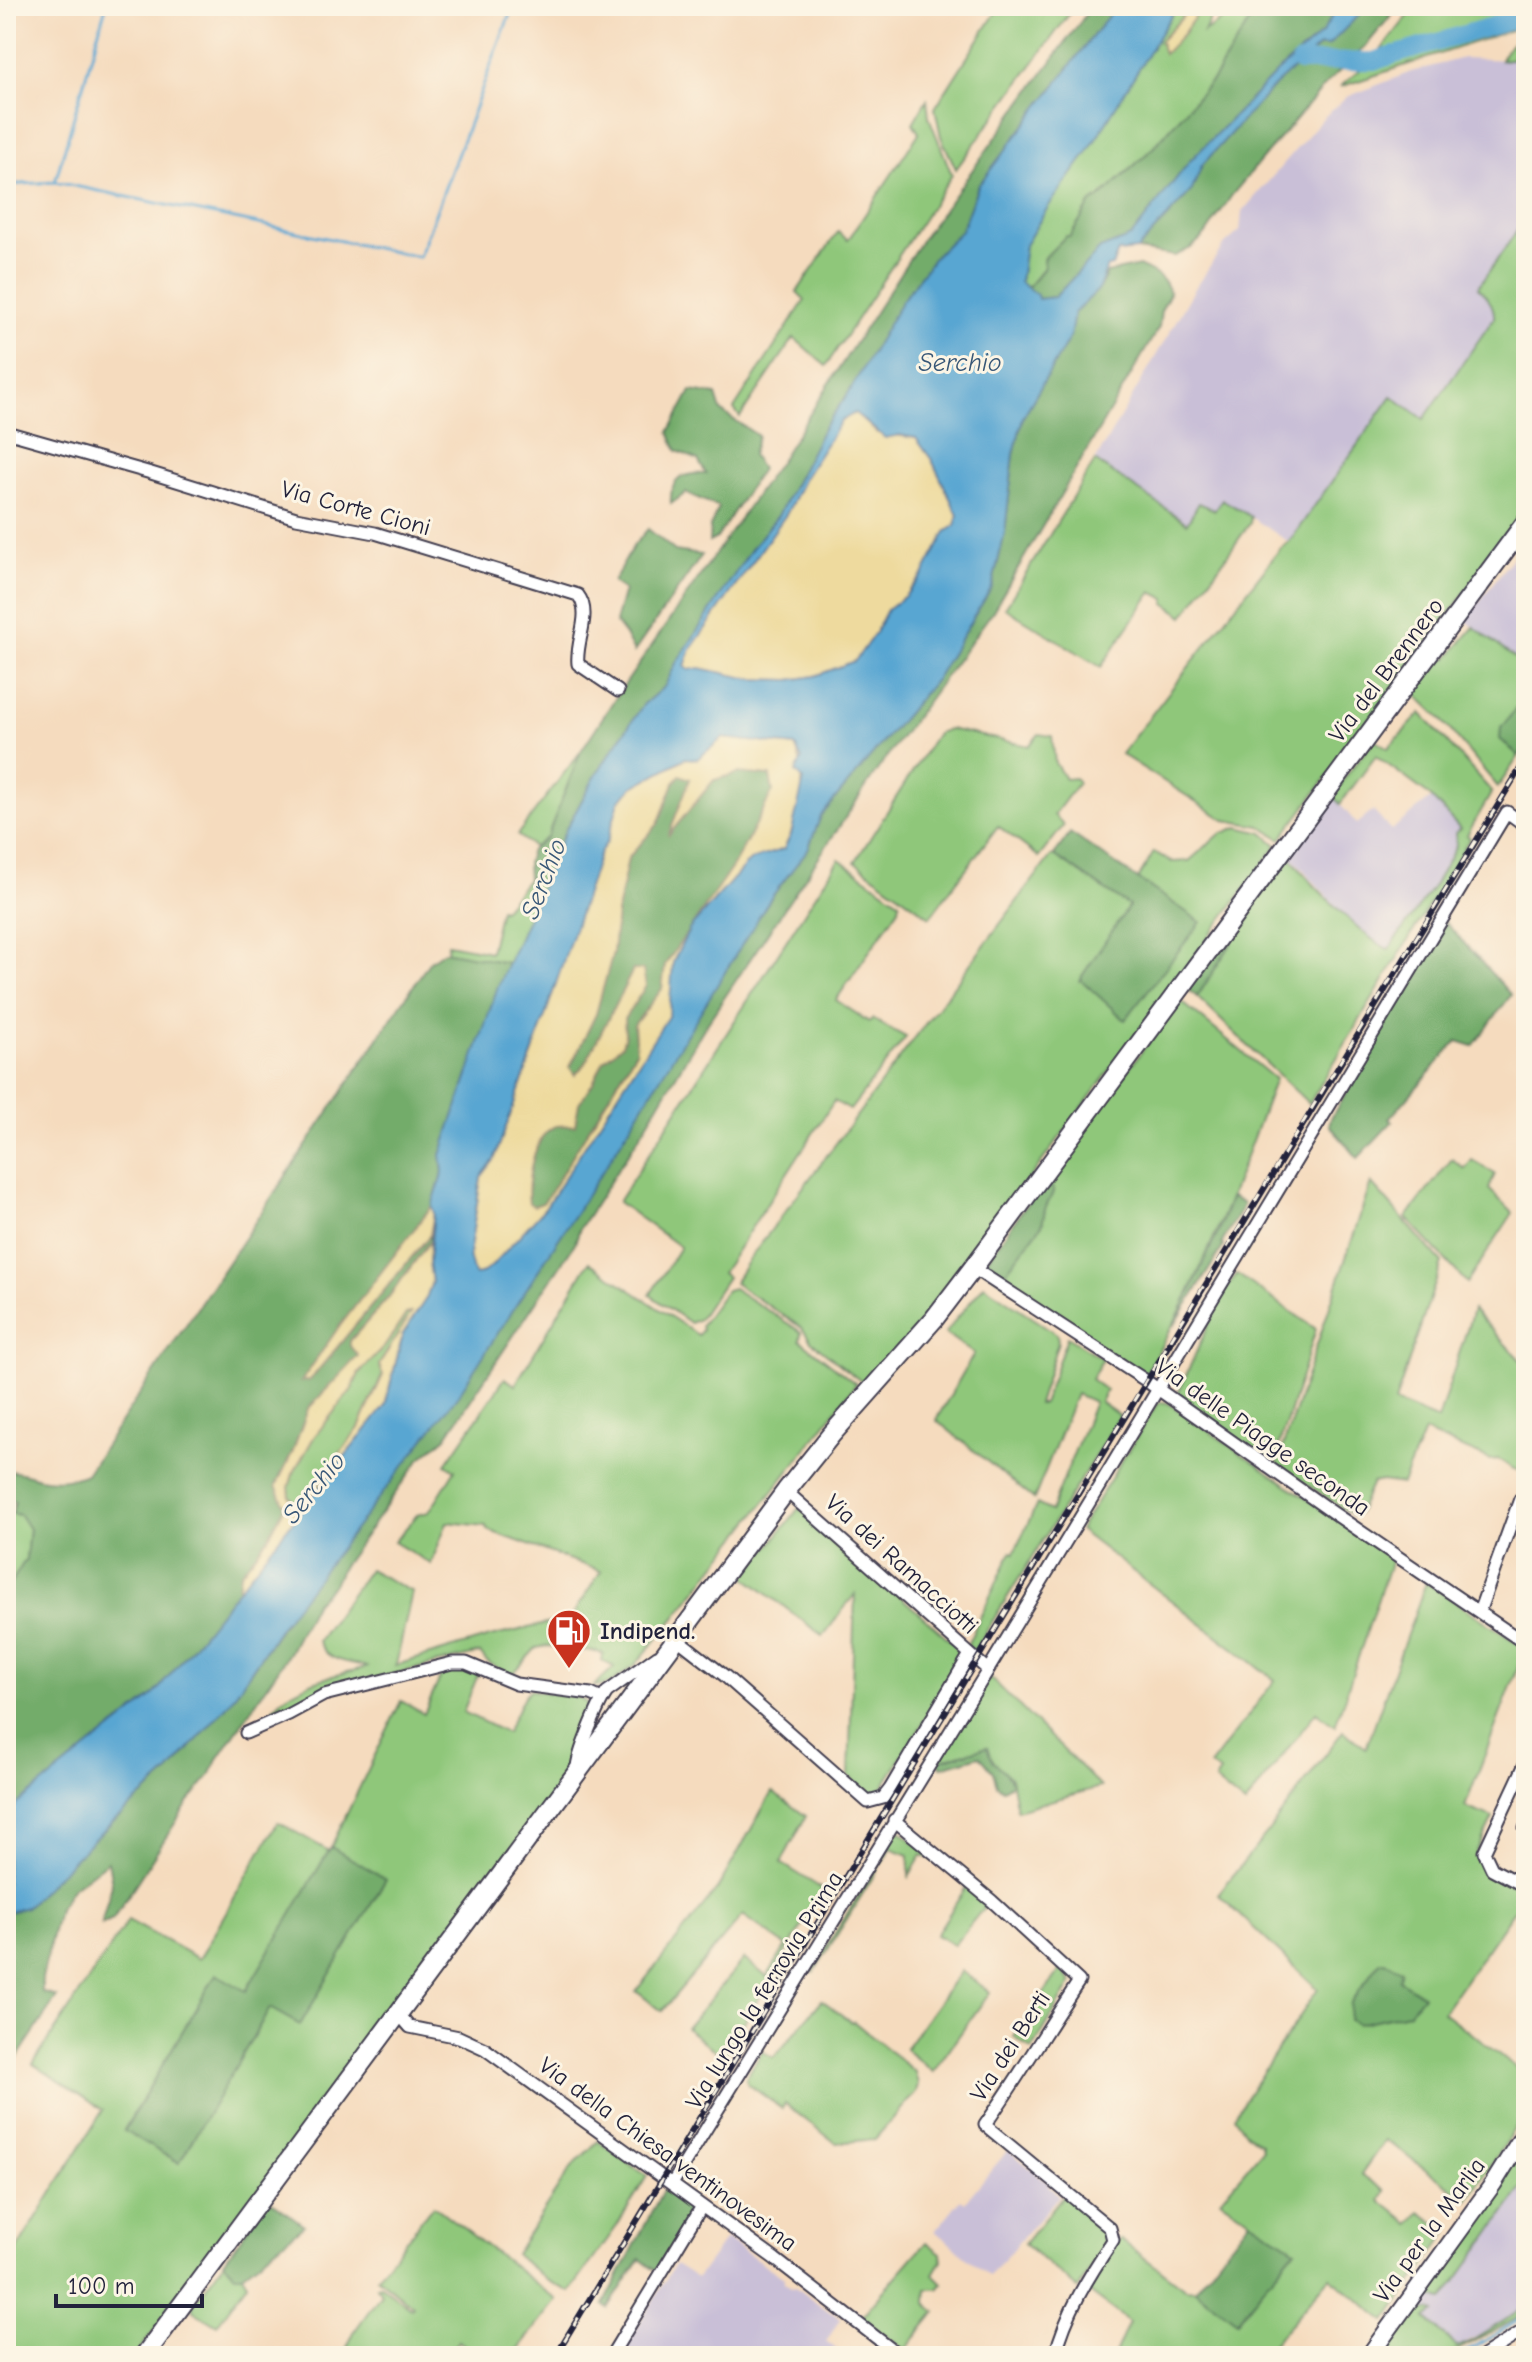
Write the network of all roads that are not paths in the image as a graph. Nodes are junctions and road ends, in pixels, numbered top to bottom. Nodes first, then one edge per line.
1 (6, 432) edge
2 (1526, 522) edge
3 (618, 691) dead end
4 (1526, 826) edge
5 (973, 1268) junction
6 (1156, 1389) junction
7 (786, 1491) junction
8 (1520, 1499) dead end
9 (1479, 1612) junction
10 (673, 1642) junction
11 (1526, 1644) edge
12 (970, 1654) junction
13 (988, 1670) junction
14 (602, 1699) junction
15 (246, 1733) dead end
16 (1526, 1762) edge
17 (577, 1773) junction
18 (894, 1820) junction
19 (1526, 1887) edge
20 (398, 2013) junction
21 (1526, 2131) edge
22 (672, 2184) junction
23 (702, 2206) junction
24 (1526, 2329) edge
25 (144, 2356) edge
26 (611, 2356) edge
27 (900, 2356) edge
28 (1055, 2356) edge
29 (1369, 2356) edge
30 (1483, 2356) edge

1 - 3 street, Via Corte Cioni
2 - 5 main road, Via del Brennero
4 - 6 street, Via lungo la ferrovia Prima
5 - 6 street, Via delle Piagge seconda
5 - 7 main road, Via del Brennero
6 - 9 street, Via delle Piagge seconda
6 - 13 street, Via lungo la ferrovia Prima
7 - 10 main road, Via del Brennero
7 - 12 street, Via dei Ramacciotti
8 - 9 street
9 - 11 street, Via delle Piagge seconda
10 - 12 street
10 - 14 street
10 - 17 main road, Via del Brennero
12 - 13 street, Via dei Ramacciotti
13 - 18 street, Via lungo la ferrovia Prima
14 - 15 street
14 - 17 street
16 - 19 street
17 - 20 main road, Via del Brennero
18 - 22 street, Via lungo la ferrovia Prima
18 - 28 street, Via dei Berti
20 - 22 street, Via della Chiesa ventinovesima
20 - 25 main road, Via del Brennero
21 - 29 street, Via per la Marlia
22 - 23 street, Via della Chiesa ventinovesima
23 - 26 street
23 - 27 street, Via della Chiesa ventinovesima
24 - 30 street

